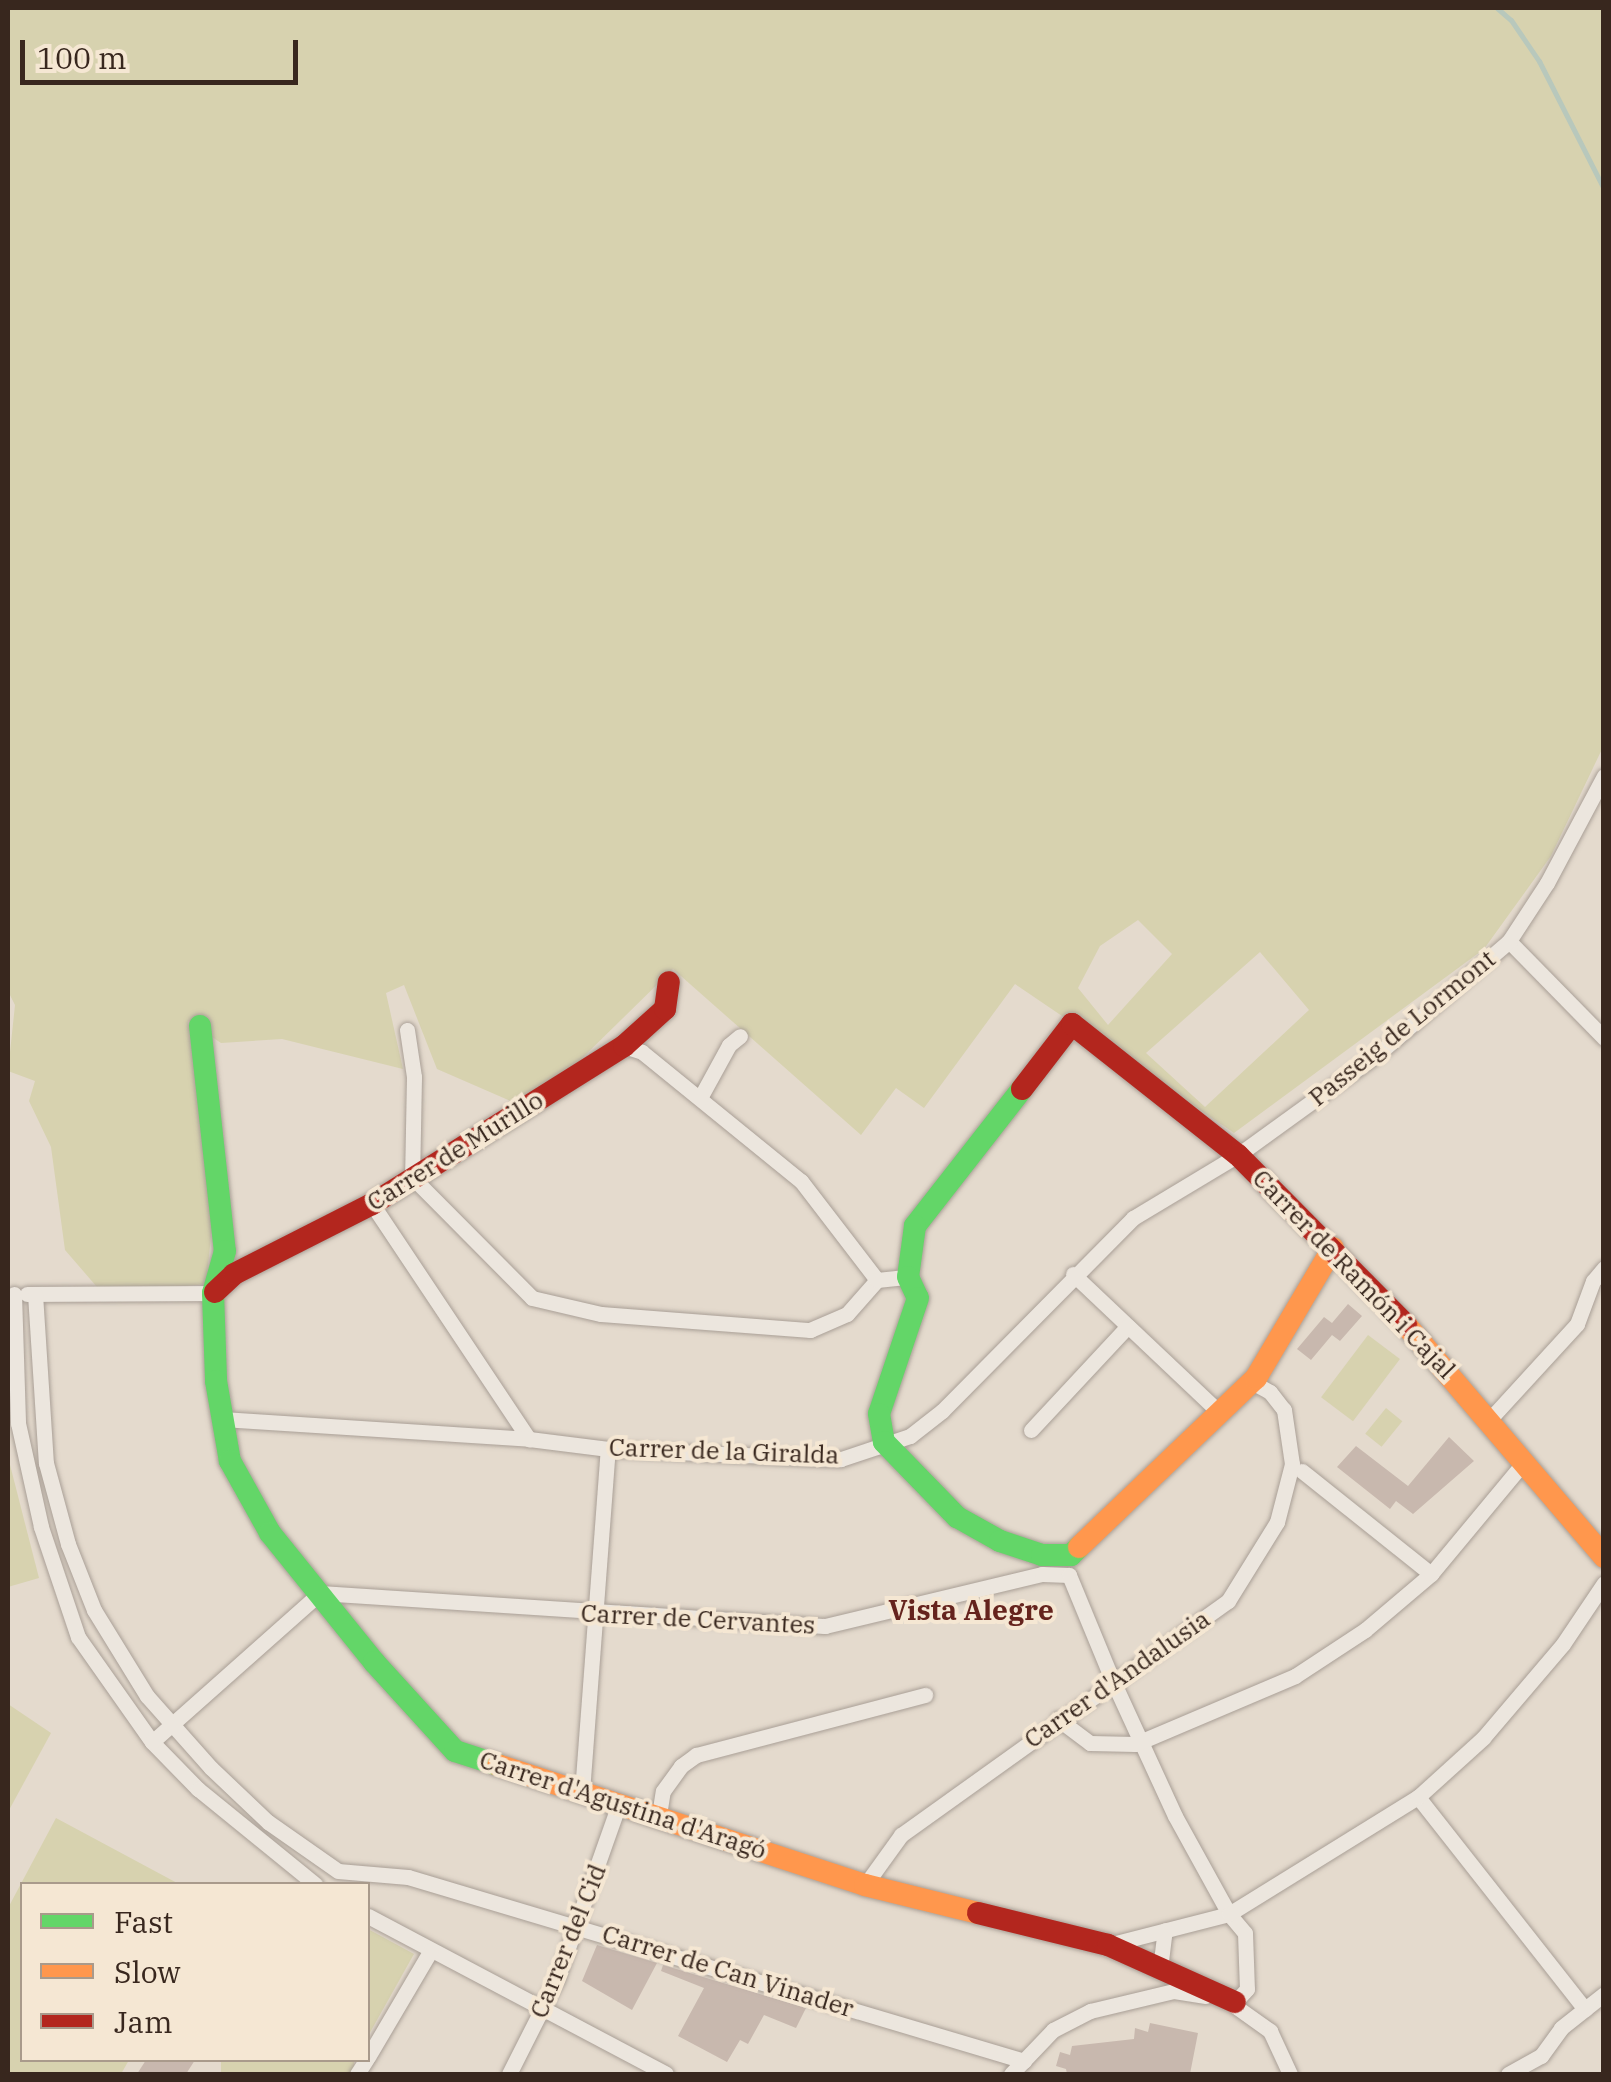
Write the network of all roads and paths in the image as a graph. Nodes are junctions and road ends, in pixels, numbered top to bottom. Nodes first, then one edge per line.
1 (1604, 776) edge
2 (1509, 941) junction
3 (670, 982) dead end
4 (200, 1026) dead end
5 (407, 1030) dead end
6 (740, 1036) dead end
7 (1604, 1038) edge
8 (624, 1046) junction
9 (700, 1098) junction
10 (1238, 1155) junction
11 (412, 1178) junction
12 (372, 1204) junction
13 (1333, 1248) junction
14 (1604, 1268) edge
15 (1074, 1274) junction
16 (908, 1277) junction
17 (877, 1280) junction
18 (213, 1293) junction
19 (10, 1294) edge
20 (35, 1294) junction
21 (1128, 1326) junction
22 (1252, 1382) junction
23 (1220, 1413) junction
24 (222, 1419) junction
25 (1490, 1419) junction
26 (1031, 1430) dead end
27 (528, 1439) junction
28 (884, 1442) junction
29 (608, 1449) junction
30 (1524, 1462) junction
31 (1302, 1471) dead end
32 (1604, 1557) edge
33 (1070, 1565) junction
34 (1431, 1574) junction
35 (1604, 1583) edge
36 (320, 1593) junction
37 (596, 1614) junction
38 (1116, 1687) junction
39 (925, 1695) dead end
40 (1058, 1719) junction
41 (172, 1724) junction
42 (1142, 1741) junction
43 (152, 1742) junction
44 (582, 1792) junction
45 (1418, 1798) junction
46 (619, 1804) junction
47 (659, 1815) junction
48 (313, 1882) edge
49 (865, 1885) junction
50 (1229, 1914) junction
51 (370, 1917) edge
52 (578, 1926) junction
53 (1164, 1930) junction
54 (1108, 1945) junction
55 (430, 1950) junction
56 (1160, 1969) junction
57 (1604, 1994) edge
58 (1235, 2002) junction
59 (1585, 2009) junction
60 (544, 2010) junction
61 (370, 2053) edge
62 (1024, 2061) junction
63 (509, 2074) edge
64 (666, 2074) edge
65 (1012, 2074) edge
66 (1290, 2074) edge
67 (1508, 2074) edge

1 - 2 street, Passeig de Lormont
2 - 7 street
2 - 10 street, Passeig de Lormont
3 - 8 street, Carrer de Murillo
4 - 18 street, Carrer d'Agustina d'Aragó
5 - 11 street
6 - 9 street
8 - 9 street
8 - 11 street, Carrer de Murillo
9 - 17 street
10 - 13 street, Carrer de Ramón i Cajal
10 - 15 street, Carrer de la Giralda
10 - 16 street, Carrer de Ramón i Cajal
11 - 12 street, Carrer de Murillo
11 - 17 street
12 - 18 street, Carrer de Murillo
12 - 27 street
13 - 22 street
13 - 25 street, Carrer de Ramón i Cajal
14 - 25 street
15 - 21 street
15 - 28 street, Carrer de la Giralda
16 - 17 street
16 - 28 street
18 - 20 street
18 - 24 street, Carrer d'Agustina d'Aragó
19 - 20 street
19 - 43 street
20 - 41 street, Carrer de Can Vinader
21 - 23 street
21 - 26 street
22 - 23 street
22 - 38 street, Carrer d'Andalusia
23 - 33 street
24 - 27 street, Carrer de la Giralda
24 - 36 street, Carrer d'Agustina d'Aragó
25 - 30 street, Carrer de Ramón i Cajal
27 - 29 street, Carrer de la Giralda
28 - 29 street, Carrer de la Giralda
28 - 33 street
29 - 37 street
30 - 32 street, Carrer de Ramón i Cajal
30 - 34 street
31 - 34 street
33 - 37 street, Carrer de Cervantes
33 - 38 street
34 - 42 street
35 - 45 street, Carrer d'Agustina d'Aragó
36 - 37 street, Carrer de Cervantes
36 - 41 street
36 - 44 street, Carrer d'Agustina d'Aragó
37 - 44 street
38 - 40 street, Carrer d'Andalusia
38 - 42 street
39 - 47 street
40 - 42 street
40 - 49 street, Carrer d'Andalusia
41 - 43 street
41 - 52 street, Carrer de Can Vinader
42 - 50 street
43 - 48 street
44 - 46 street, Carrer d'Agustina d'Aragó
45 - 50 street, Carrer d'Agustina d'Aragó
45 - 59 street
46 - 47 street, Carrer d'Agustina d'Aragó
46 - 52 street, Carrer del Cid
47 - 49 street, Carrer d'Agustina d'Aragó
49 - 54 street, Carrer d'Agustina d'Aragó
50 - 53 street, Carrer d'Agustina d'Aragó
50 - 58 street
51 - 55 street
52 - 60 street, Carrer del Cid
52 - 62 street, Carrer de Can Vinader
53 - 54 street, Carrer d'Agustina d'Aragó
53 - 56 street
54 - 56 street, Carrer d'Agustina d'Aragó
55 - 60 street
55 - 61 street
56 - 58 street, Carrer d'Agustina d'Aragó
57 - 59 street
58 - 62 street
58 - 66 street
59 - 67 street
60 - 63 street, Carrer del Cid
60 - 64 street
62 - 65 street

